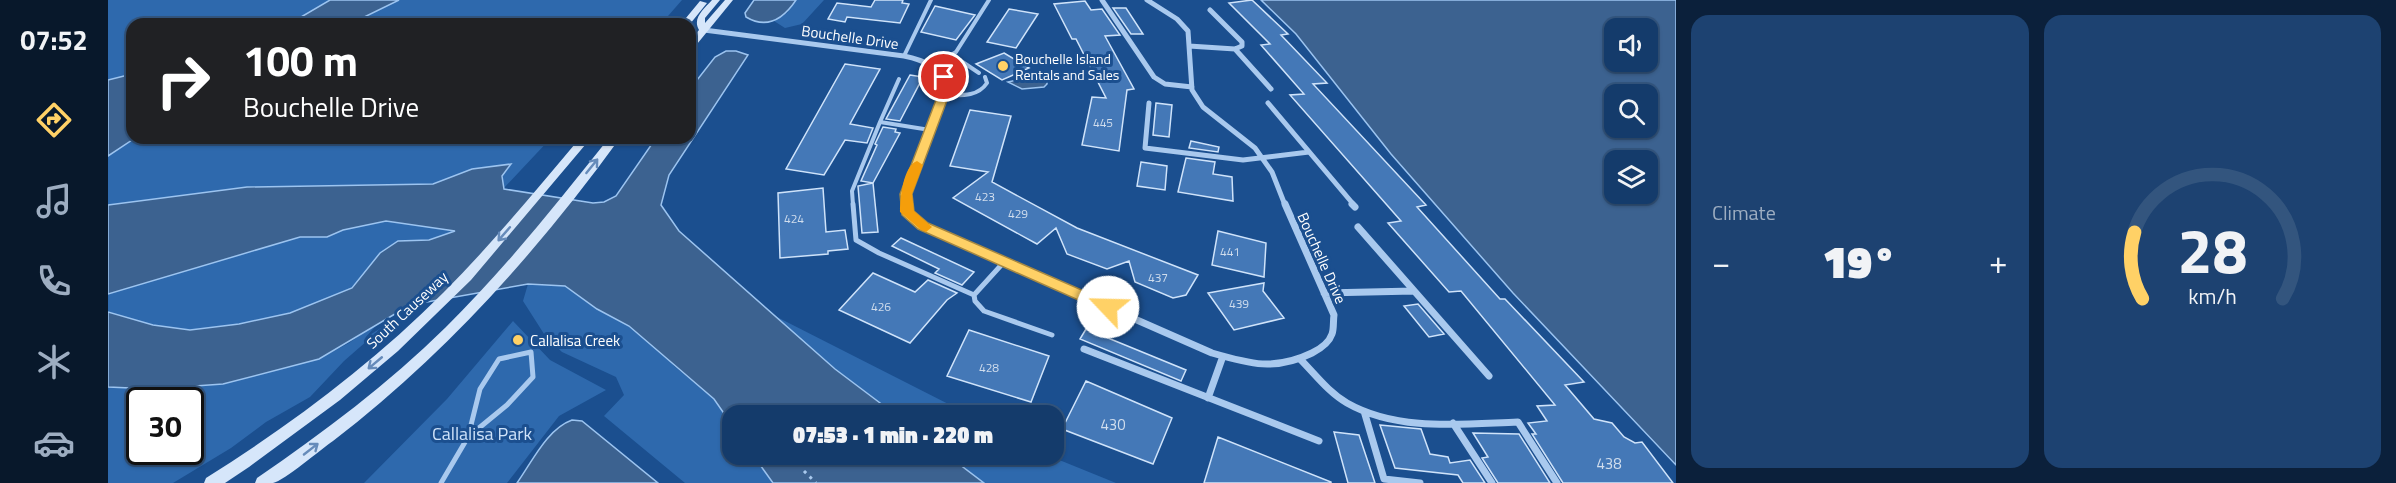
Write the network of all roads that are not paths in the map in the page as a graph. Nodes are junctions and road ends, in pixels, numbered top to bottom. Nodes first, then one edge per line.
1 (706, 0) edge
2 (716, 0) edge
3 (729, 0) edge
4 (931, 0) edge
5 (989, 0) edge
6 (1102, 0) edge
7 (1147, 0) edge
8 (1210, 10) dead end
9 (690, 18) edge
10 (704, 30) junction
11 (696, 33) edge
12 (696, 40) edge
13 (1189, 46) junction
14 (1236, 48) junction
15 (951, 55) junction
16 (904, 56) junction
17 (933, 66) junction
18 (979, 73) dead end
19 (985, 77) dead end
20 (899, 79) dead end
21 (1192, 87) junction
22 (1271, 89) dead end
23 (943, 95) junction
24 (1149, 103) dead end
25 (1268, 103) dead end
26 (880, 122) junction
27 (930, 130) junction
28 (581, 144) edge
29 (610, 144) edge
30 (1310, 152) junction
31 (1263, 159) junction
32 (1355, 207) dead end
33 (1358, 227) dead end
34 (1004, 262) junction
35 (1414, 291) junction
36 (1324, 293) junction
37 (974, 295) junction
38 (1052, 335) dead end
39 (1084, 349) dead end
40 (1222, 356) junction
41 (1300, 359) junction
42 (1489, 376) dead end
43 (1208, 398) junction
44 (1364, 411) junction
45 (1453, 423) junction
46 (468, 437) junction
47 (1319, 441) dead end
48 (221, 481) edge
49 (264, 483) edge
50 (441, 483) edge
51 (1420, 483) edge
52 (1492, 483) edge
53 (1557, 483) edge

1 - 9 main road
2 - 10 main road
3 - 10 main road
4 - 16 lane
5 - 15 lane
6 - 21 street
7 - 13 street
8 - 14 street
10 - 11 main road
10 - 12 main road
10 - 16 street, Bouchelle Drive
13 - 14 street
13 - 21 street
14 - 22 street
15 - 17 lane
15 - 18 lane
16 - 17 street, Bouchelle Drive
17 - 23 street
19 - 23 lane
20 - 26 lane
21 - 31 street, Bouchelle Drive
23 - 27 street, Bouchelle Drive
24 - 31 street
25 - 30 street
26 - 27 lane
26 - 37 lane
27 - 34 street, Bouchelle Drive
28 -> 48 main road, South Causeway
49 -> 29 main road
30 - 31 street
30 - 32 street
31 - 36 street, Bouchelle Drive
33 - 35 street
34 - 37 lane
34 - 40 street, Bouchelle Drive
35 - 36 street
35 - 42 street
36 - 41 street, Bouchelle Drive
37 - 38 lane
39 - 43 street
40 - 41 street, Bouchelle Drive
40 - 43 street
41 - 44 street
43 - 47 street
44 - 45 street
44 - 51 street
45 - 52 street
45 - 53 street
46 - 46 lane
46 - 50 lane

